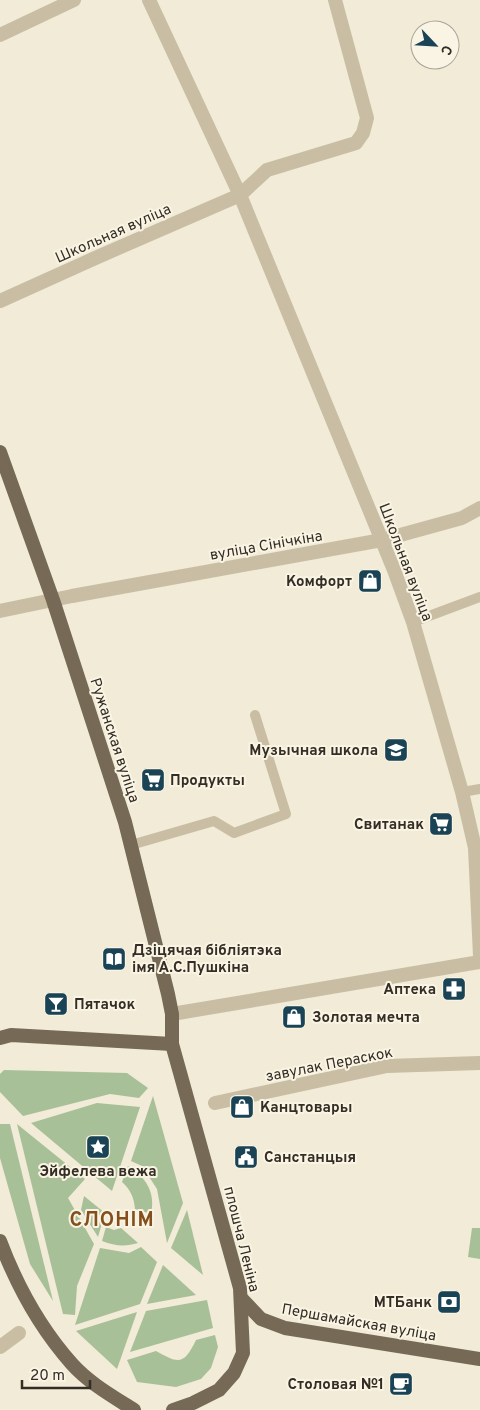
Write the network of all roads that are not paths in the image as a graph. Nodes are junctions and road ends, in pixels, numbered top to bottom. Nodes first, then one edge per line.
1 (74, 0) edge
2 (149, 0) edge
3 (335, 0) edge
4 (0, 34) edge
5 (240, 196) junction
6 (0, 302) edge
7 (0, 452) edge
8 (480, 508) edge
9 (382, 540) junction
10 (480, 597) edge
11 (53, 600) junction
12 (0, 611) edge
13 (413, 622) junction
14 (255, 715) dead end
15 (480, 789) edge
16 (462, 792) junction
17 (131, 845) junction
18 (479, 934) edge
19 (480, 956) edge
20 (480, 962) edge
21 (172, 1014) junction
22 (5, 1036) edge
23 (172, 1044) junction
24 (480, 1063) edge
25 (215, 1103) dead end
26 (0, 1241) edge
27 (241, 1298) junction
28 (19, 1333) dead end
29 (0, 1347) edge
30 (480, 1359) edge
31 (134, 1410) edge
32 (173, 1410) edge

1 - 4 street
2 - 5 street, Школьная вуліца
3 - 5 street, Школьная вуліца
5 - 6 street, Школьная вуліца
5 - 9 street, Школьная вуліца
7 - 11 main road, Ружанская вуліца
8 - 9 street, вуліца Сінічкіна
9 - 11 street, вуліца Сінічкіна
9 - 13 street, Школьная вуліца
10 - 13 lane
11 - 12 street, вуліца Сінічкіна
11 - 17 main road, Ружанская вуліца
13 - 16 street, Школьная вуліца
14 - 17 lane
15 - 16 lane
16 - 18 street, Школьная вуліца
17 - 21 main road, Ружанская вуліца
18 - 19 street, Школьная вуліца
20 - 21 street
21 - 23 main road, Ружанская вуліца
22 - 23 main road
23 - 27 main road, плошча Леніна
24 - 25 street, завулак Пераскок
26 - 31 main road
27 - 30 main road, Першамайская вуліца
27 - 32 main road, плошча Леніна
28 - 29 street

